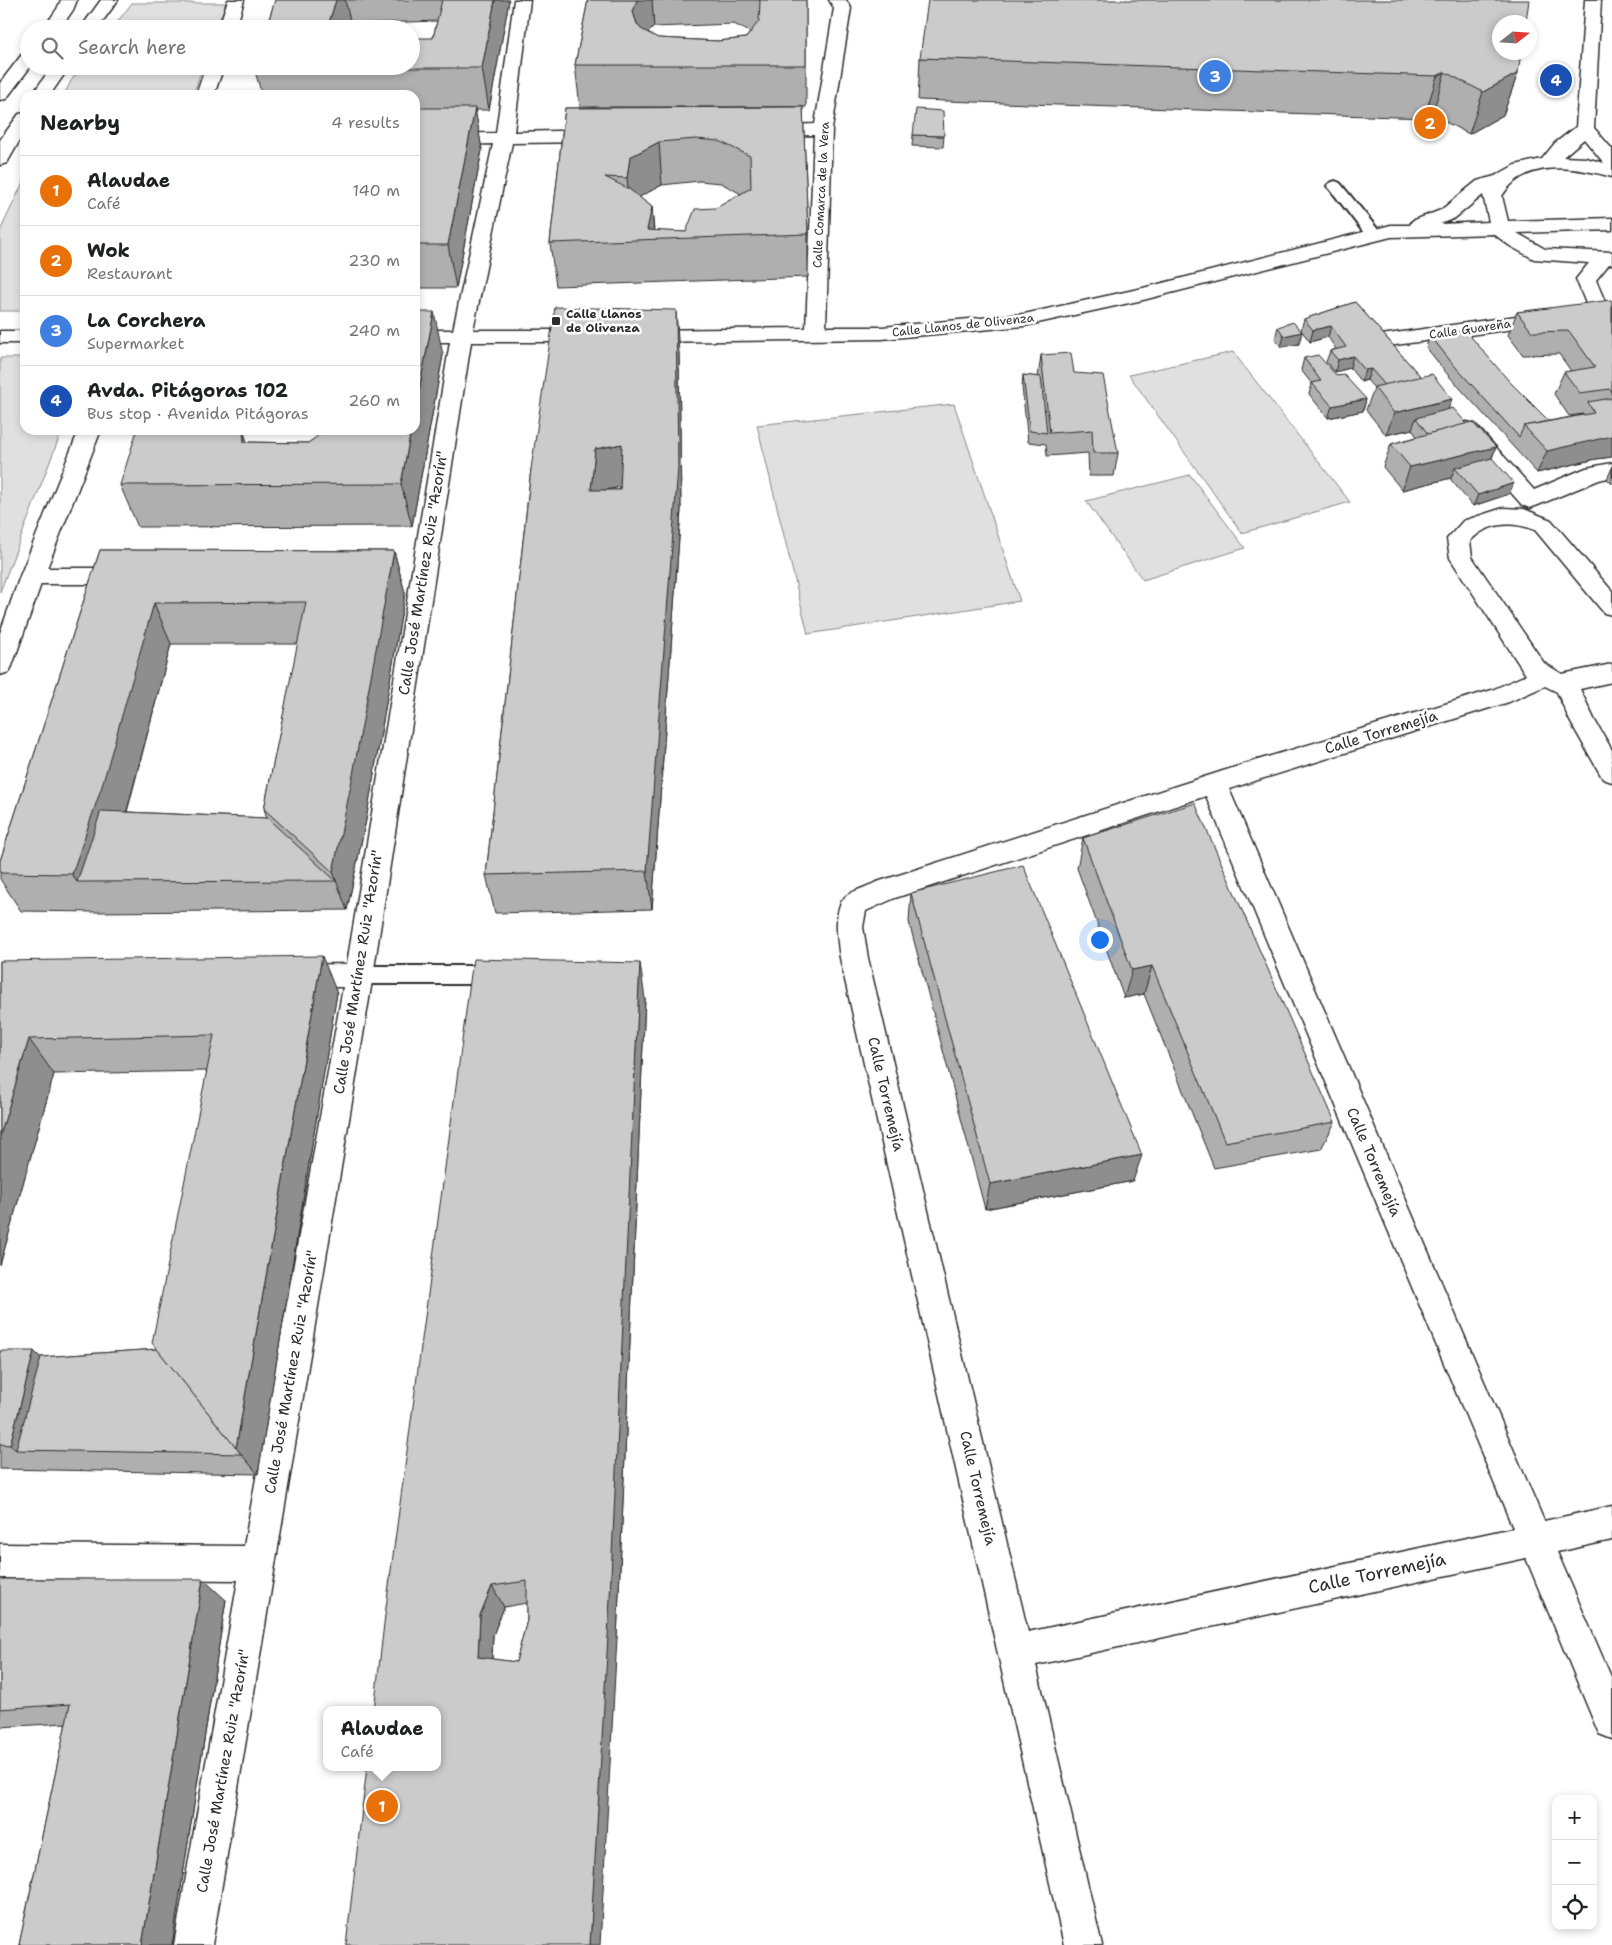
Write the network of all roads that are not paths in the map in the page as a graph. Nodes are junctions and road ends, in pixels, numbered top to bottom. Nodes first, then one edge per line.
1 (69, 0) edge
2 (110, 0) edge
3 (236, 0) edge
4 (522, 0) edge
5 (837, 0) edge
6 (1593, 0) edge
7 (57, 20) edge
8 (95, 20) edge
9 (230, 20) edge
10 (20, 69) edge
11 (55, 75) edge
12 (212, 75) edge
13 (44, 90) edge
14 (207, 90) edge
15 (0, 95) edge
16 (20, 125) edge
17 (823, 129) junction
18 (1585, 129) junction
19 (747, 132) edge
20 (611, 136) edge
21 (504, 138) junction
22 (420, 140) edge
23 (0, 160) edge
24 (1612, 161) edge
25 (1548, 163) junction
26 (1612, 171) edge
27 (1502, 180) junction
28 (1335, 186) dead end
29 (1612, 224) edge
30 (1500, 228) junction
31 (1409, 231) junction
32 (1374, 235) junction
33 (1542, 255) junction
34 (1607, 259) edge
35 (1586, 278) junction
36 (1605, 310) edge
37 (1612, 329) edge
38 (816, 334) junction
39 (420, 336) edge
40 (462, 336) junction
41 (0, 337) edge
42 (20, 337) edge
43 (1394, 348) edge
44 (1452, 413) edge
45 (88, 435) edge
46 (1612, 470) edge
47 (1527, 508) junction
48 (32, 576) junction
49 (152, 576) edge
50 (1612, 606) edge
51 (0, 666) edge
52 (1612, 673) edge
53 (1556, 679) junction
54 (1612, 772) edge
55 (1214, 784) junction
56 (359, 975) junction
57 (269, 976) edge
58 (516, 976) edge
59 (1612, 1523) edge
60 (1534, 1540) junction
61 (0, 1561) edge
62 (258, 1562) junction
63 (1015, 1652) junction
64 (1612, 1721) edge
65 (193, 1945) edge
66 (1083, 1945) edge

1 - 7 street
2 - 8 street
3 - 9 street
4 - 21 street, Calle José Martínez Ruiz "Azorín"
5 - 17 street, Calle Comarca de la Vera
6 - 18 street
10 - 15 street
11 - 13 street
12 - 14 street
16 - 23 street
17 - 19 street
17 - 38 street, Calle Comarca de la Vera
18 - 24 street
18 - 25 street
20 - 21 street
21 - 22 street
21 - 40 street, Calle José Martínez Ruiz "Azorín"
25 - 26 street
25 - 27 street
27 - 30 street
27 - 31 street
28 - 32 lane
29 - 30 street, Calle Llanos de Olivenza
30 - 31 street, Calle Llanos de Olivenza
30 - 33 street
31 - 32 street, Calle Llanos de Olivenza
32 - 38 street, Calle Llanos de Olivenza
33 - 34 street
33 - 35 street
34 - 35 street
35 - 36 street
36 - 37 street
36 - 43 street, Calle Guareña
38 - 40 street, Calle Llanos de Olivenza
39 - 40 street, Calle Llanos de Olivenza
40 - 56 street, Calle José Martínez Ruiz "Azorín"
41 - 42 street
44 - 47 street
45 - 48 street
46 - 47 street
47 - 50 street
47 - 53 street
48 - 49 street
48 - 51 street
52 - 53 street, Calle Torremejía
53 - 54 street
53 - 55 street, Calle Torremejía
55 - 60 street, Calle Torremejía
55 - 63 street, Calle Torremejía
56 - 57 street
56 - 58 lane
56 - 62 street, Calle José Martínez Ruiz "Azorín"
59 - 60 street, Calle Torremejía
60 - 63 street, Calle Torremejía
60 - 64 street, Calle Torremejía
61 - 62 street
62 - 65 street, Calle José Martínez Ruiz "Azorín"
63 - 66 street, Calle Torremejía

